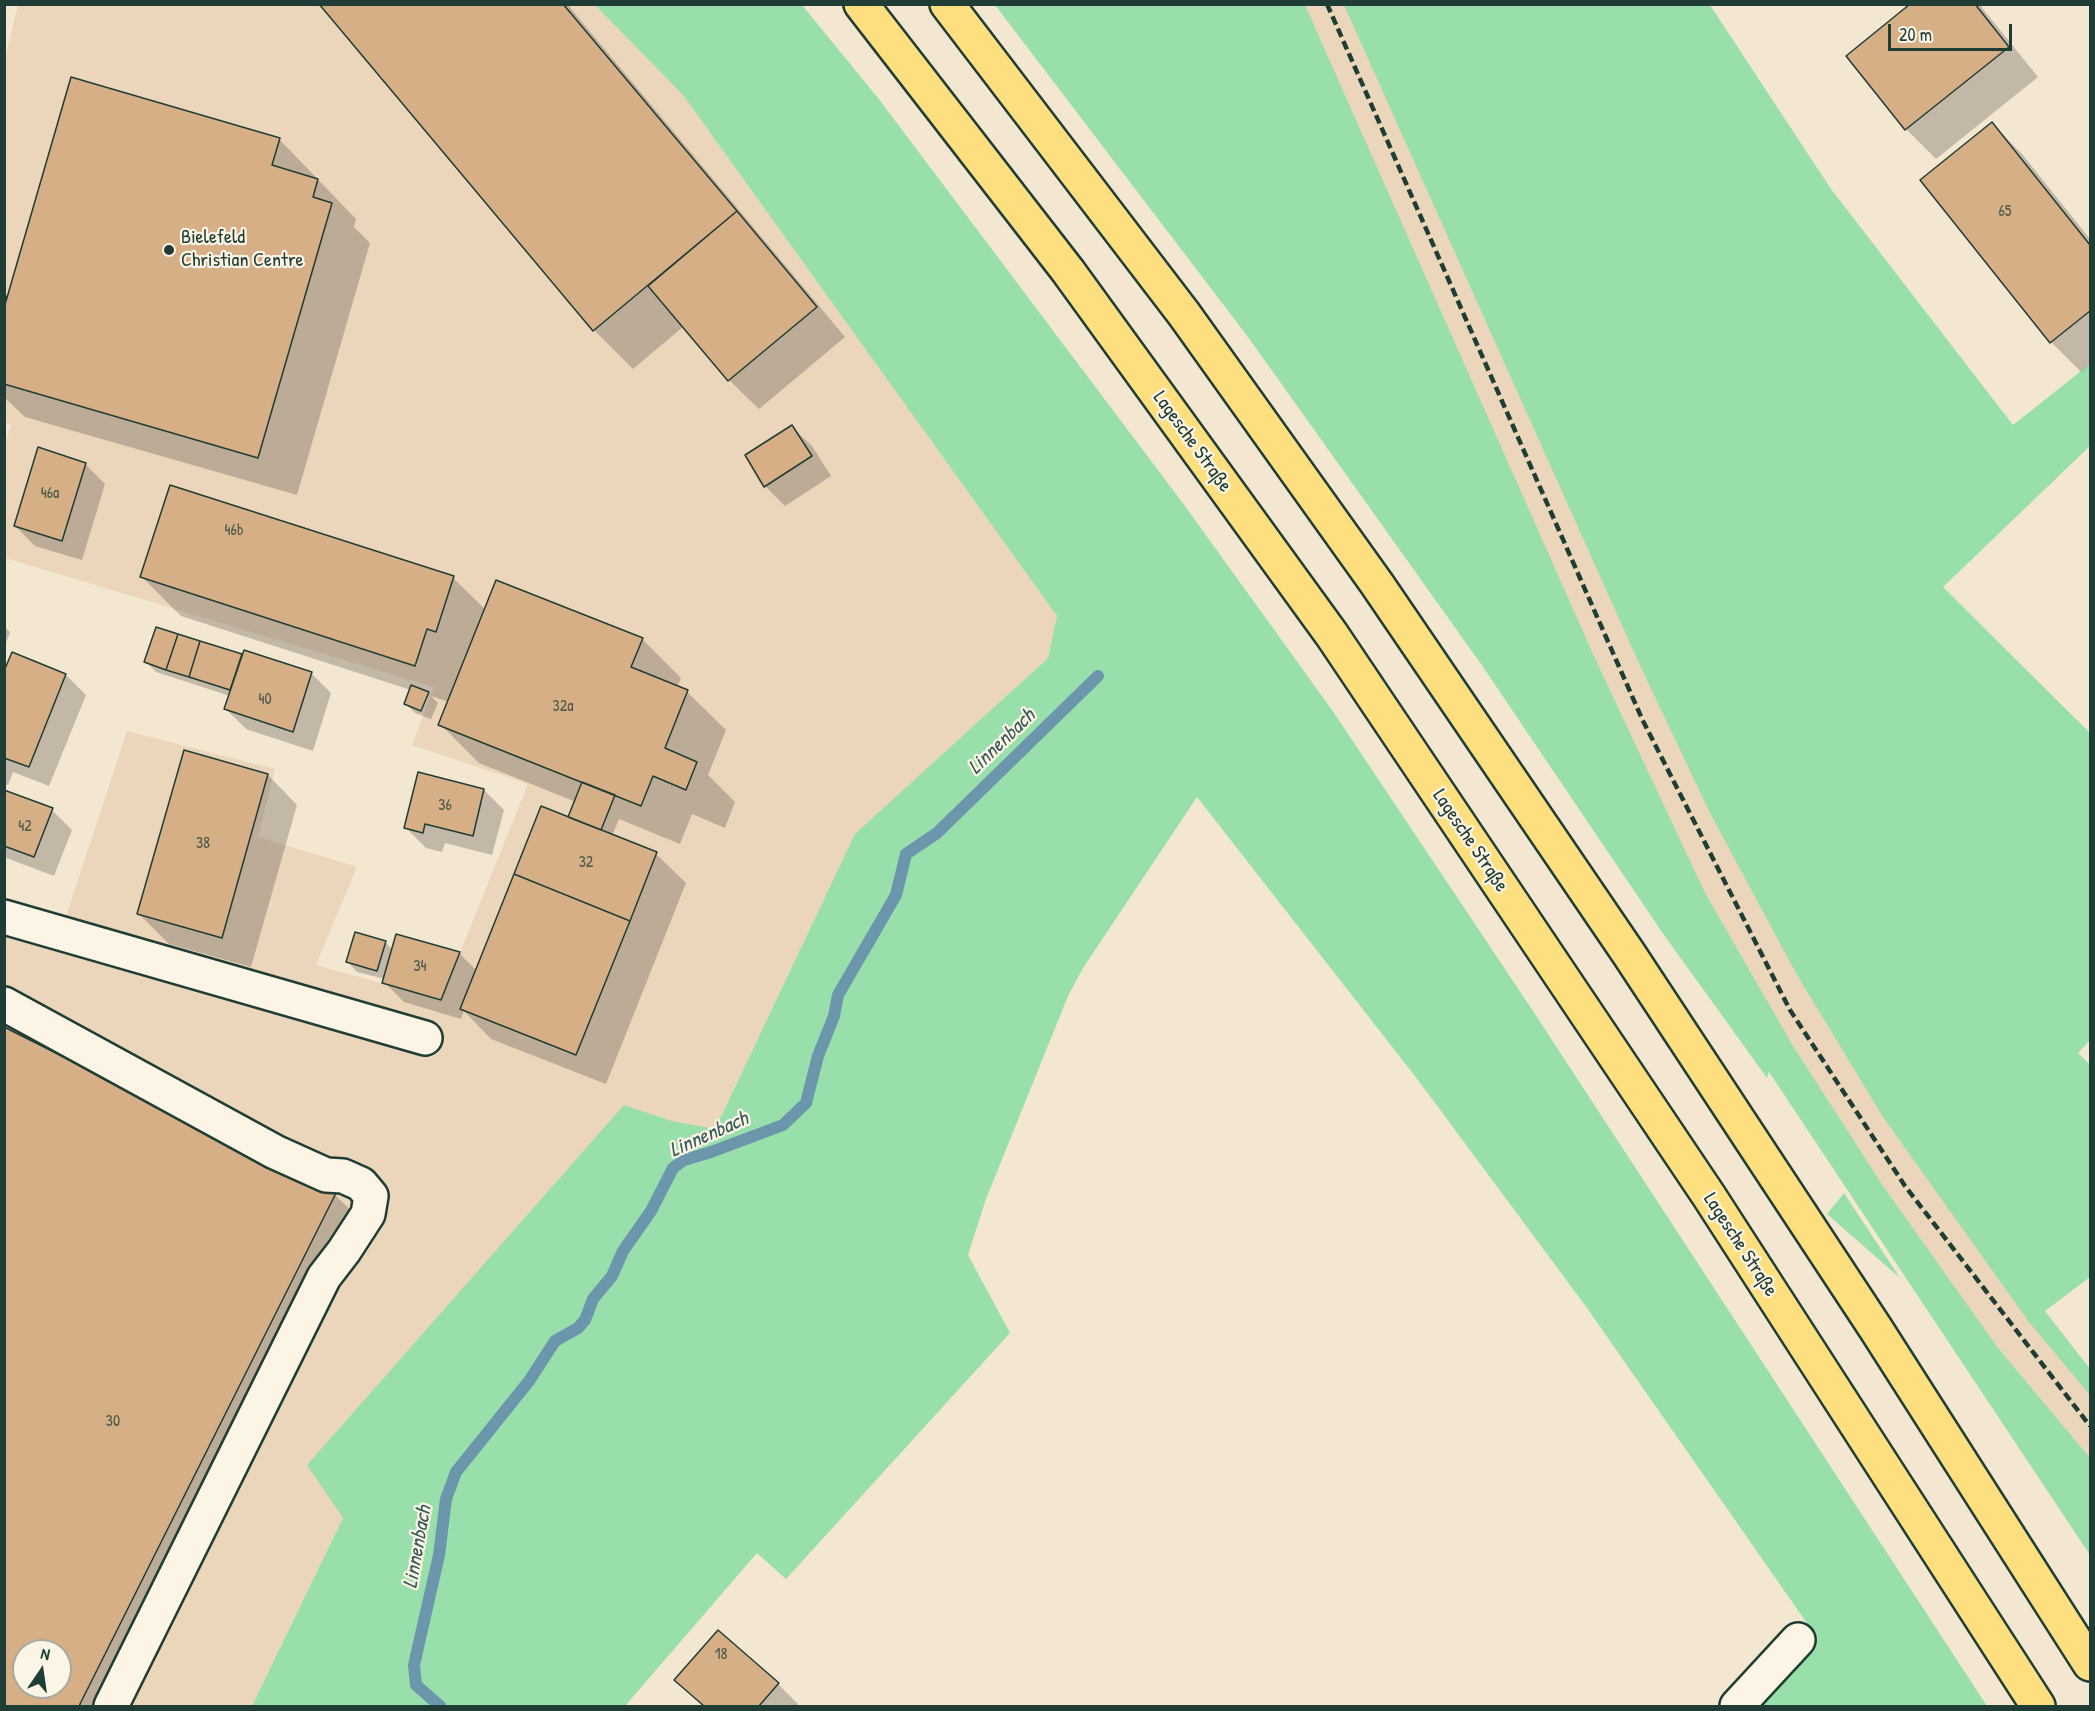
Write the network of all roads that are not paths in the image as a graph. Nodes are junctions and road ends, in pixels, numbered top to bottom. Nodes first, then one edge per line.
1 (861, 4) edge
2 (947, 4) edge
3 (4, 917) edge
4 (4, 1004) edge
5 (425, 1038) dead end
6 (1798, 1640) dead end
7 (2091, 1664) edge
8 (111, 1707) edge
9 (1737, 1707) edge
10 (2038, 1707) edge

1 - 10 highway, Lagesche Straße
2 - 7 highway
3 - 5 lane
4 - 8 lane
6 - 9 lane

